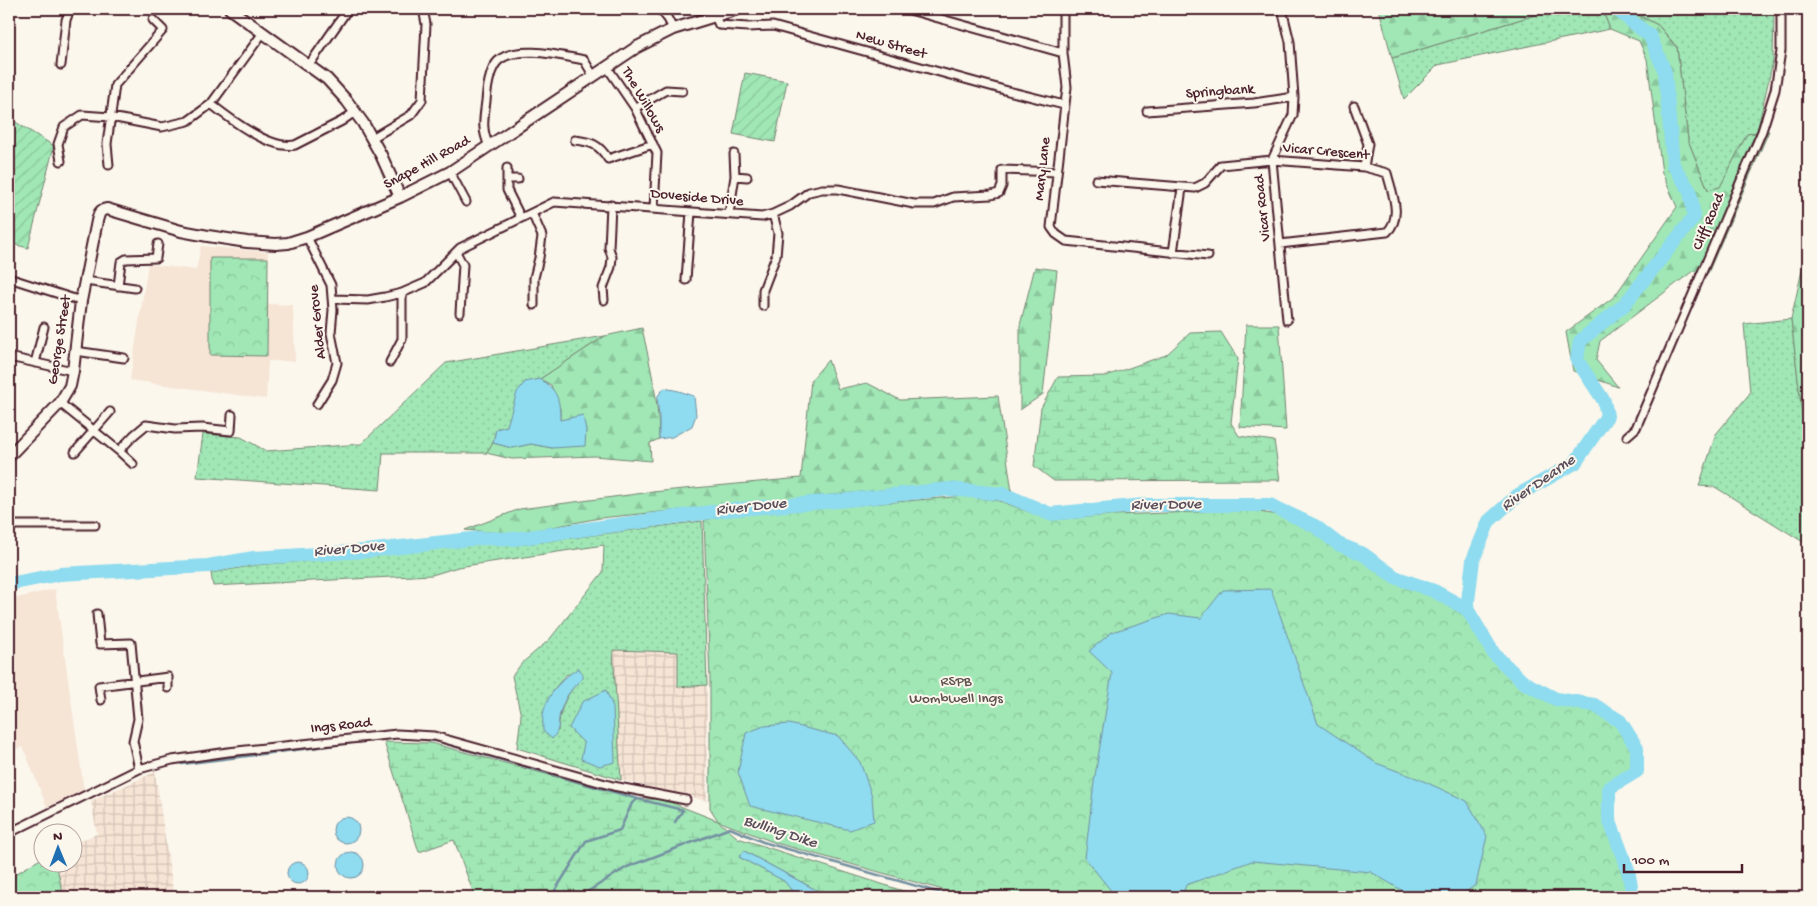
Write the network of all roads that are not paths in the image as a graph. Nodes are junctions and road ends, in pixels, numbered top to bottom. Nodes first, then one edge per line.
1 (70, 9) edge
2 (230, 9) edge
3 (348, 9) edge
4 (423, 9) edge
5 (660, 9) edge
6 (738, 9) edge
7 (906, 9) edge
8 (1063, 9) edge
9 (1282, 9) edge
10 (1781, 9) edge
11 (715, 16) junction
12 (153, 20) dead end
13 (673, 29) junction
14 (262, 34) junction
15 (1062, 53) junction
16 (61, 65) dead end
17 (309, 66) junction
18 (607, 67) junction
19 (594, 75) junction
20 (682, 91) dead end
21 (1294, 97) junction
22 (211, 104) junction
23 (1064, 105) junction
24 (1354, 106) dead end
25 (635, 108) junction
26 (356, 111) junction
27 (1147, 111) dead end
28 (111, 117) junction
29 (372, 138) junction
30 (575, 140) dead end
31 (653, 144) junction
32 (489, 146) junction
33 (734, 154) dead end
34 (1272, 160) junction
35 (61, 161) dead end
36 (109, 165) dead end
37 (1364, 167) junction
38 (506, 168) dead end
39 (450, 172) junction
40 (1057, 172) junction
41 (735, 176) junction
42 (746, 177) dead end
43 (507, 179) junction
44 (518, 179) dead end
45 (1096, 180) dead end
46 (1182, 188) junction
47 (400, 197) junction
48 (466, 202) dead end
49 (611, 205) junction
50 (654, 208) junction
51 (103, 209) joint
52 (691, 212) junction
53 (532, 213) junction
54 (729, 214) junction
55 (773, 214) junction
56 (521, 218) junction
57 (307, 236) junction
58 (158, 244) dead end
59 (1280, 244) junction
60 (456, 252) junction
61 (1173, 252) junction
62 (1208, 256) dead end
63 (9, 278) edge
64 (686, 280) dead end
65 (84, 281) junction
66 (118, 286) junction
67 (135, 288) dead end
68 (402, 293) junction
69 (333, 299) junction
70 (604, 300) dead end
71 (81, 301) junction
72 (534, 305) dead end
73 (763, 306) dead end
74 (460, 313) dead end
75 (1287, 320) dead end
76 (44, 327) dead end
77 (75, 352) junction
78 (9, 357) edge
79 (124, 358) dead end
80 (35, 362) junction
81 (390, 362) dead end
82 (73, 371) junction
83 (60, 403) junction
84 (317, 404) dead end
85 (110, 412) dead end
86 (232, 415) dead end
87 (93, 431) junction
88 (1628, 436) dead end
89 (13, 446) edge
90 (119, 451) junction
91 (75, 452) dead end
92 (9, 456) edge
93 (133, 464) dead end
94 (9, 525) edge
95 (95, 525) dead end
96 (96, 614) dead end
97 (134, 681) junction
98 (168, 688) dead end
99 (101, 700) dead end
100 (139, 769) junction
101 (686, 800) dead end
102 (9, 833) edge

1 - 16 street
2 - 14 main road
3 - 17 street
4 - 29 street
5 - 13 street
6 - 11 main road, Snape Hill Road
7 - 15 street
8 - 15 street, Mary Lane
9 - 21 street, Vicar Road
10 - 88 street, Cliff Road
11 - 13 main road, Snape Hill Road
11 - 23 street, New Street
12 - 28 street
13 - 18 main road, Snape Hill Road
14 - 17 main road
14 - 22 street
15 - 23 street, Mary Lane
17 - 26 main road
18 - 19 main road, Snape Hill Road
18 - 25 street, The Willows
19 - 32 main road, Snape Hill Road
19 - 32 street
20 - 25 street
21 - 27 street, Springbank
21 - 34 street, Vicar Road
22 - 26 street
22 - 28 street
23 - 40 street, Mary Lane
24 - 37 street
25 - 31 street, The Willows
26 - 29 main road
28 - 35 street
28 - 36 street
29 - 47 main road
30 - 31 street
31 - 50 street, The Willows
32 - 39 main road, Snape Hill Road
33 - 41 street
34 - 37 street, Vicar Crescent
34 - 46 street, Vicar Crescent
34 - 59 street, Vicar Road
37 - 59 street, Vicar Crescent
38 - 43 street
39 - 47 main road, Snape Hill Road
39 - 48 street
40 - 55 street, Doveside Drive
40 - 61 street, Mary Lane
41 - 42 street
41 - 54 street
43 - 44 street
43 - 56 street
45 - 46 street, Vicar Crescent
46 - 61 street
47 - 57 main road, Snape Hill Road
49 - 50 street, Doveside Drive
49 - 53 street, Doveside Drive
49 - 70 street
50 - 52 street, Doveside Drive
51 - 57 main road, Snape Hill Road
51 - 65 main road, George Street
52 - 54 street, Doveside Drive
52 - 64 street
53 - 56 street, Doveside Drive
53 - 72 street
54 - 55 street, Doveside Drive
55 - 73 street
56 - 60 street, Doveside Drive
57 - 69 street, Alder Grove
58 - 66 street
59 - 75 street, Vicar Road
60 - 68 street, Doveside Drive
60 - 74 street
61 - 62 street
63 - 71 street
65 - 66 street
65 - 71 main road, George Street
66 - 67 street
68 - 69 street, Doveside Drive
68 - 81 street
69 - 84 street, Alder Grove
71 - 77 main road, George Street
76 - 80 street
77 - 79 street
77 - 82 main road, George Street
78 - 80 street
80 - 82 street
82 - 83 main road, George Street
83 - 87 street
83 - 89 main road, George Street
85 - 87 street
86 - 90 street
87 - 90 street
87 - 91 street
89 - 92 main road, George Street
90 - 93 street
94 - 95 street
96 - 97 street
97 - 98 street
97 - 99 street
97 - 100 street
100 - 101 street, Ings Road
100 - 102 street, Ings Road

